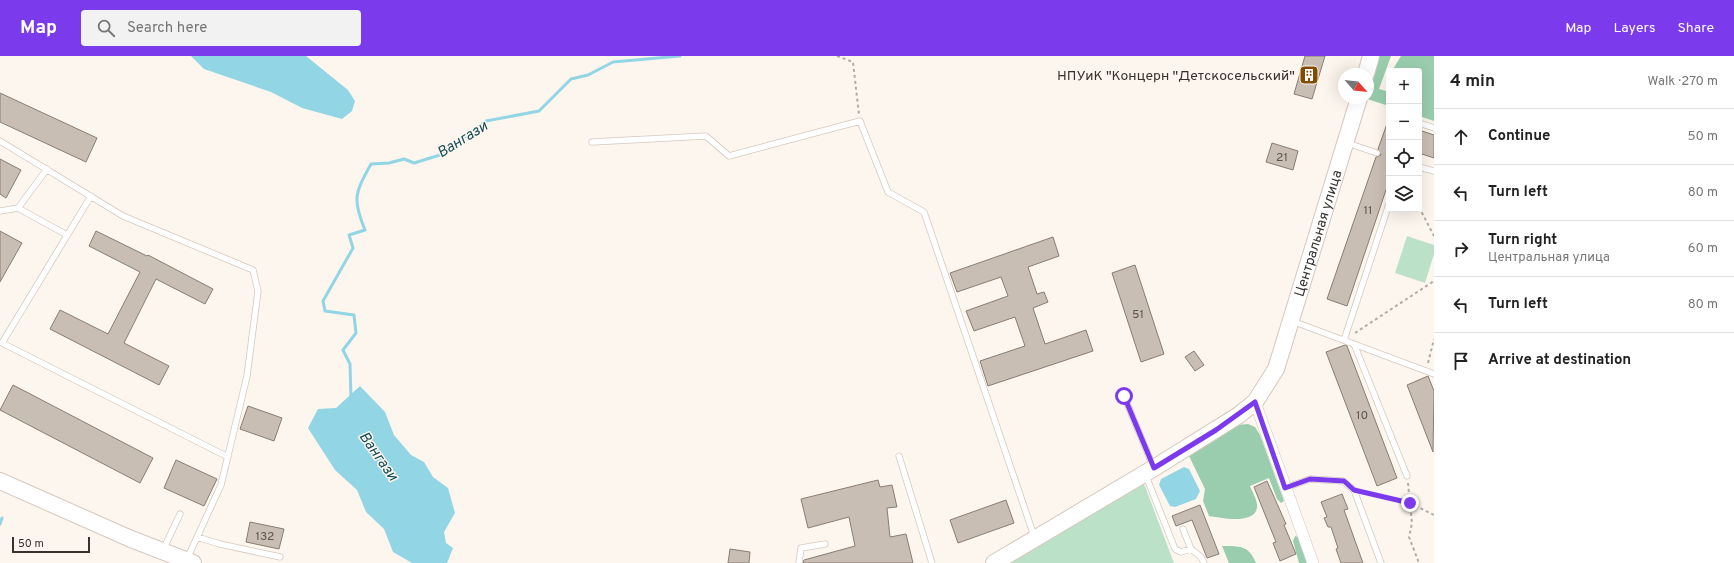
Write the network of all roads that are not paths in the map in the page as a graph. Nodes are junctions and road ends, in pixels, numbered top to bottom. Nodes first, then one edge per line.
1 (1372, 56) edge
2 (1368, 68) edge
3 (1357, 104) edge
4 (1422, 124) edge
5 (1434, 128) edge
6 (0, 141) edge
7 (592, 142) dead end
8 (1345, 143) junction
9 (1377, 153) dead end
10 (1422, 168) edge
11 (47, 169) junction
12 (1434, 171) edge
13 (91, 196) junction
14 (18, 208) junction
15 (0, 211) edge
16 (1386, 212) edge
17 (67, 235) junction
18 (1292, 321) junction
19 (1344, 340) junction
20 (1354, 344) junction
21 (1, 345) edge
22 (1434, 374) edge
23 (1124, 396) dead end
24 (1255, 402) junction
25 (899, 456) dead end
26 (228, 457) junction
27 (1149, 471) junction
28 (1407, 476) road end
29 (0, 481) edge
30 (1285, 488) junction
31 (180, 514) dead end
32 (1183, 529) dead end
33 (197, 537) junction
34 (1035, 539) junction
35 (825, 544) dead end
36 (1191, 549) junction
37 (162, 552) junction
38 (280, 557) dead end
39 (190, 562) edge
40 (799, 563) edge
41 (932, 563) edge
42 (994, 563) edge
43 (1204, 563) edge
44 (1314, 563) edge
45 (1381, 563) edge

1 - 2 street
3 - 8 street, Центральная улица
4 - 5 lane
6 - 11 lane
7 - 34 lane
8 - 9 lane
8 - 18 street, Центральная улица
10 - 12 lane
11 - 13 lane
11 - 14 lane
13 - 17 lane
13 - 26 lane
14 - 15 lane
14 - 17 lane
16 - 19 lane
17 - 21 lane
18 - 19 lane
18 - 24 street, Центральная улица
19 - 20 lane
20 - 22 lane
20 - 28 lane
21 - 26 lane
23 - 27 lane
24 - 27 street
24 - 30 street
25 - 41 lane
26 - 33 lane
27 - 34 street
27 - 36 lane
29 - 37 street
30 - 44 street
30 - 45 lane
31 - 37 lane
32 - 36 lane
33 - 38 lane
33 - 39 lane
34 - 42 street
35 - 40 lane
36 - 43 lane
37 - 39 street

